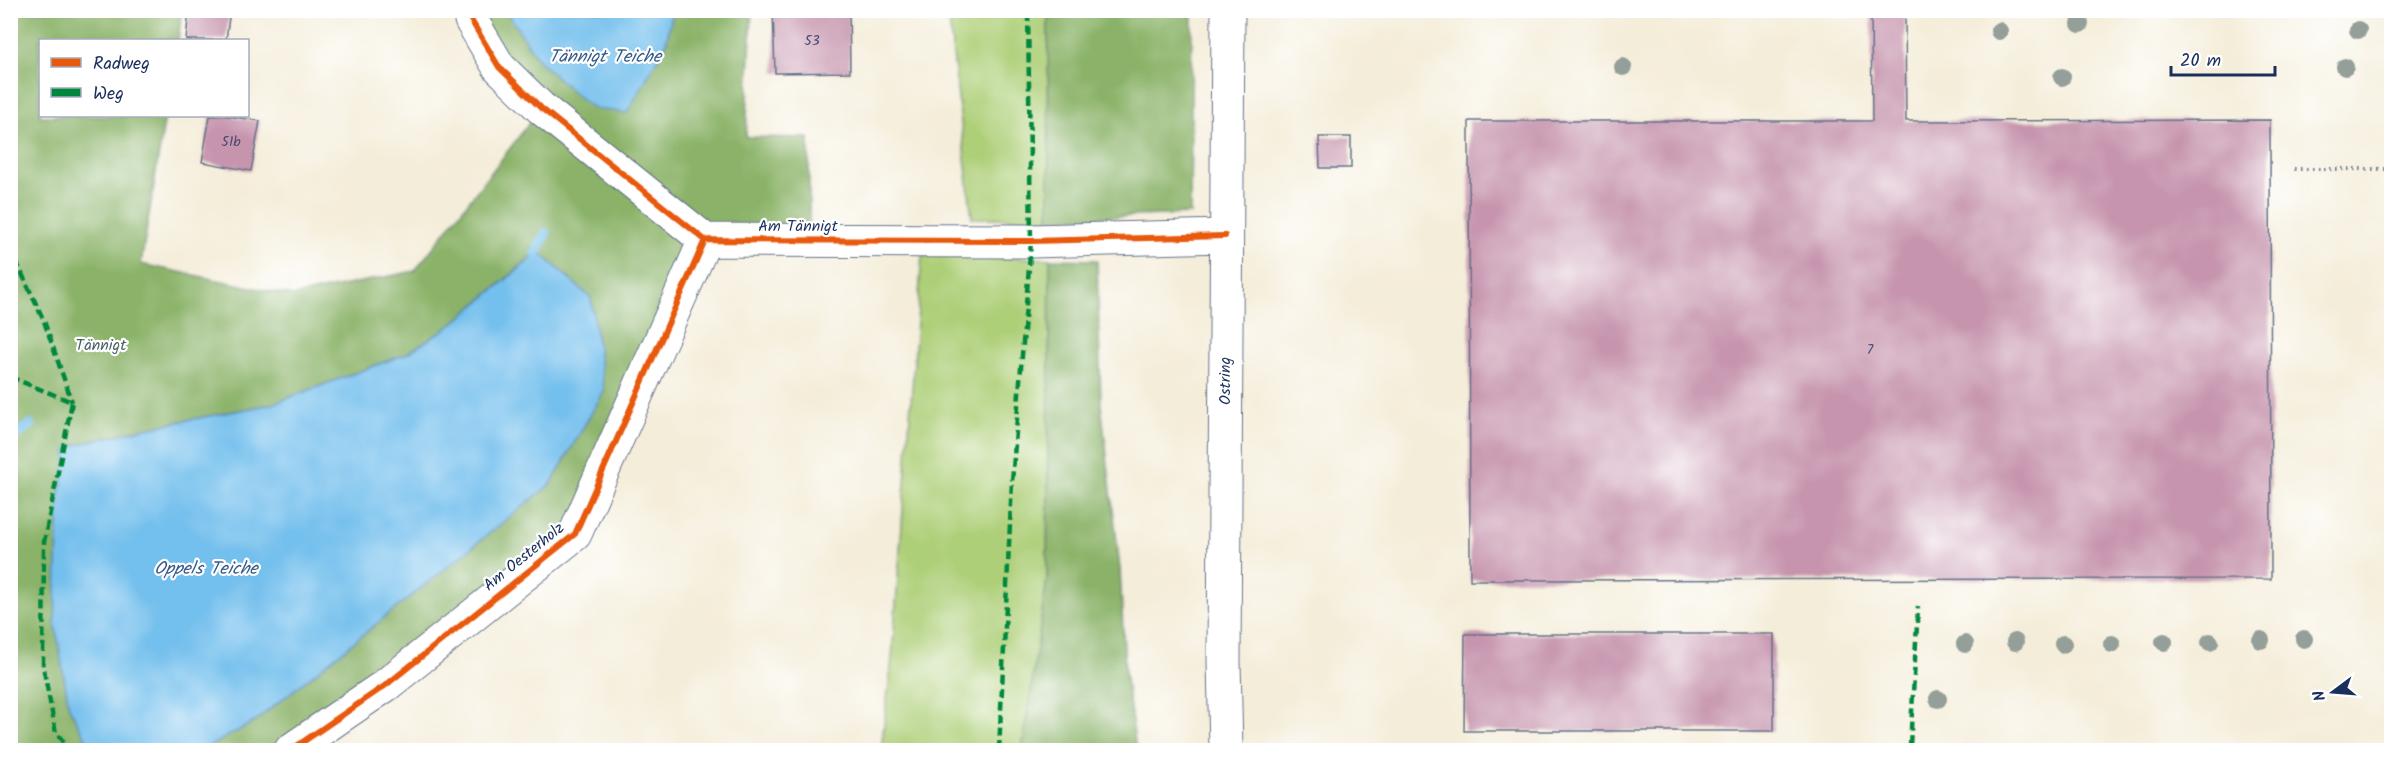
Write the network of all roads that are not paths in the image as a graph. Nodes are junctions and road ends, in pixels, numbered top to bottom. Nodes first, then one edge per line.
1 (469, 10) edge
2 (1228, 10) edge
3 (1225, 236) junction
4 (705, 240) junction
5 (291, 750) edge
6 (1226, 750) edge

1 - 4 street
2 - 3 street, Ostring
3 - 4 street, Am Tännigt
3 - 6 street, Ostring
4 - 5 street, Am Oesterholz

